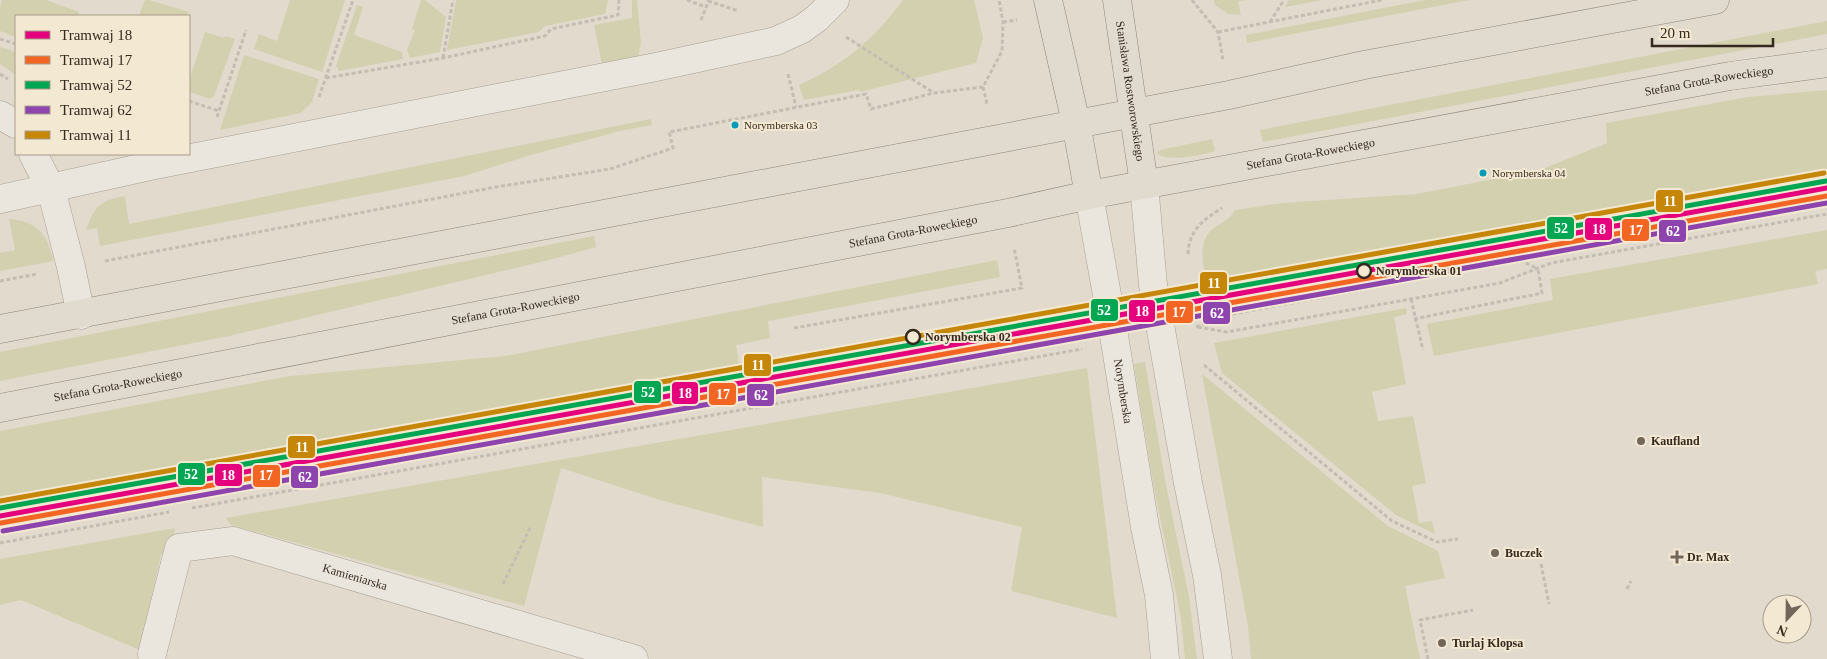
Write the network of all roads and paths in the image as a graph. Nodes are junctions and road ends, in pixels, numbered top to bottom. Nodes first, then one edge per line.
1 (353, 0) edge
2 (453, 0) edge
3 (619, 0) edge
4 (687, 0) edge
5 (708, 0) edge
6 (998, 0) edge
7 (1048, 0) edge
8 (1116, 0) edge
9 (1192, 0) edge
10 (1284, 0) edge
11 (1382, 0) edge
12 (1715, 0) edge
13 (826, 9) edge
14 (743, 13) dead end
15 (1270, 22) junction
16 (246, 30) dead end
17 (1218, 32) junction
18 (0, 39) edge
19 (15, 44) edge
20 (1221, 50) dead end
21 (443, 58) junction
22 (1827, 63) edge
23 (792, 91) dead end
24 (934, 93) junction
25 (190, 101) edge
26 (796, 107) junction
27 (1134, 113) junction
28 (0, 115) edge
29 (15, 123) edge
30 (1076, 124) junction
31 (34, 155) edge
32 (1144, 184) junction
33 (51, 189) junction
34 (1089, 195) junction
35 (0, 199) edge
36 (1225, 206) dead end
37 (1827, 214) edge
38 (1188, 262) dead end
39 (71, 267) junction
40 (1538, 269) junction
41 (0, 281) edge
42 (1022, 288) dead end
43 (1411, 298) junction
44 (81, 315) junction
45 (1196, 318) dead end
46 (1414, 319) junction
47 (1197, 327) junction
48 (794, 328) dead end
49 (0, 329) edge
50 (1086, 348) dead end
51 (1423, 350) dead end
52 (1201, 363) dead end
53 (0, 408) edge
54 (185, 510) dead end
55 (176, 511) dead end
56 (531, 526) dead end
57 (1458, 539) dead end
58 (0, 543) edge
59 (1541, 564) dead end
60 (1631, 581) dead end
61 (1627, 589) dead end
62 (1548, 604) dead end
63 (1473, 610) dead end
64 (488, 615) junction
65 (152, 654) dead end
66 (634, 659) edge
67 (1165, 659) edge
68 (1218, 659) edge
69 (1428, 659) edge

1 - 21 path
2 - 21 path
3 - 21 path
4 - 5 path
5 - 14 path
6 - 24 path
7 - 30 main road
8 - 27 main road, Stanisława Rostworowskiego
9 - 17 path
10 - 15 path
11 - 15 path
12 - 27 main road
13 - 24 path
13 - 33 street
15 - 17 path
16 - 25 path
17 - 20 path
18 - 19 path
22 - 32 main road, Stefana Grota-Roweckiego
23 - 26 path
24 - 26 path
26 - 39 path
27 - 30 main road
27 - 32 main road, Stanisława Rostworowskiego
28 - 29 street
30 - 34 main road, Norymberska
30 - 44 main road
31 - 33 street
32 - 34 main road, Stefana Grota-Roweckiego
32 - 68 street
33 - 35 street
33 - 39 street
34 - 53 main road, Stefana Grota-Roweckiego
34 - 67 street, Norymberska
36 - 38 path
37 - 40 path
39 - 41 path
39 - 44 street
40 - 43 path
40 - 46 path
40 - 47 path
42 - 48 path
43 - 46 path
43 - 47 path
44 - 49 main road
45 - 47 path
46 - 51 path
50 - 54 path
52 - 57 path
55 - 58 path
56 - 64 path
59 - 62 path
60 - 61 path
63 - 69 path
64 - 65 street, Kamieniarska
64 - 66 street, Kamieniarska

